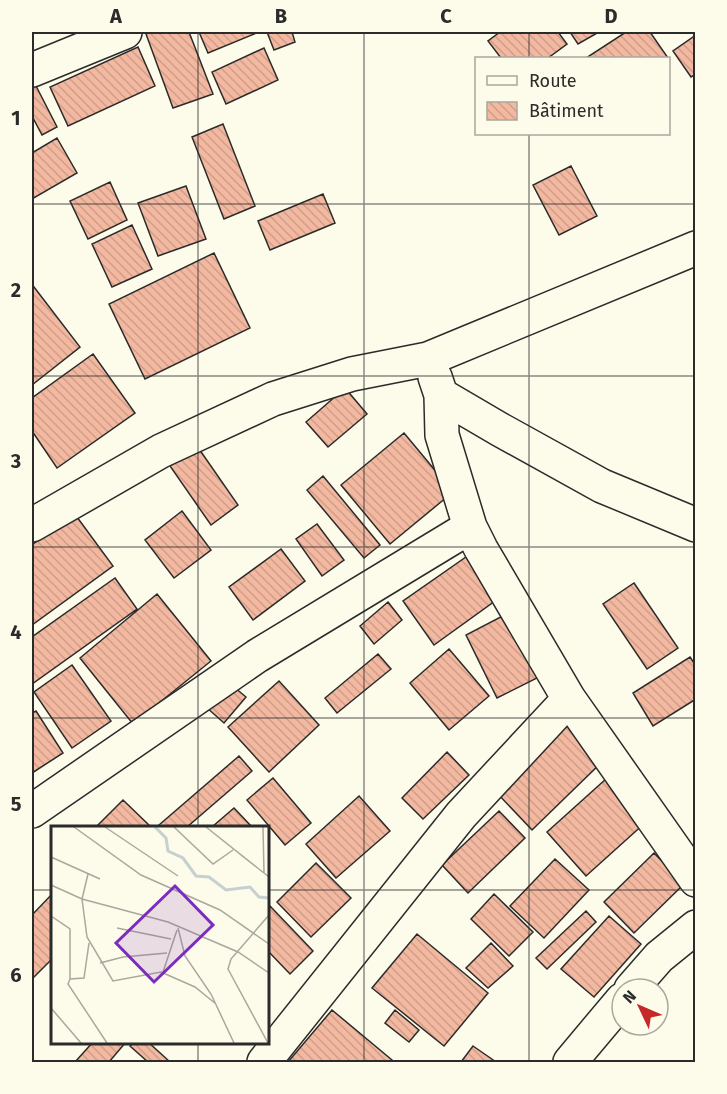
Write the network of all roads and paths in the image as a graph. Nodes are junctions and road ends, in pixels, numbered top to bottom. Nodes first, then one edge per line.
1 (125, 32) edge
2 (32, 70) edge
3 (696, 248) edge
4 (428, 359) junction
5 (441, 395) junction
6 (32, 525) edge
7 (696, 525) edge
8 (470, 528) junction
9 (569, 699) junction
10 (32, 811) edge
11 (696, 880) edge
12 (696, 927) edge
13 (642, 977) edge
14 (610, 1014) edge
15 (264, 1062) edge
16 (570, 1062) edge

1 - 2 street
3 - 4 street
4 - 5 street
4 - 6 street
5 - 7 street
5 - 8 street
8 - 9 street
8 - 10 street
9 - 11 street
9 - 15 street
12 - 13 street
14 - 16 street

